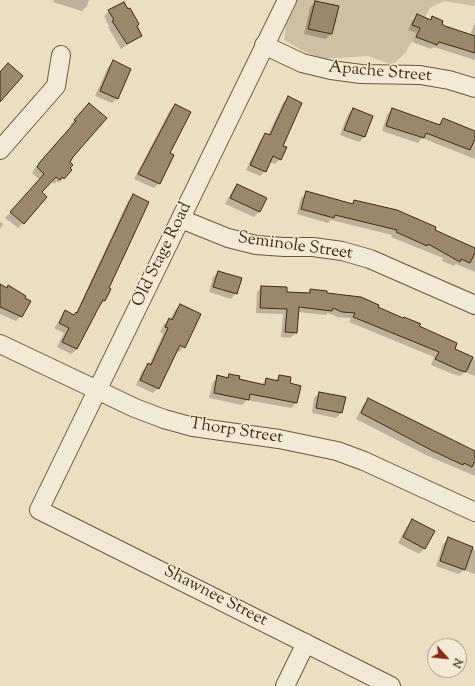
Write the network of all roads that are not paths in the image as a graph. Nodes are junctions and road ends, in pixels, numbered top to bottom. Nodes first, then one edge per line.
1 (287, 0) edge
2 (264, 45) junction
3 (61, 55) dead end
4 (475, 88) edge
5 (0, 150) edge
6 (181, 219) junction
7 (475, 305) edge
8 (0, 344) edge
9 (96, 389) junction
10 (39, 510) joint
11 (475, 512) edge
12 (306, 643) junction
13 (285, 686) edge
14 (391, 686) edge

1 - 2 street, Old Stage Road
2 - 4 street, Apache Street
2 - 6 street, Old Stage Road
3 - 5 street
6 - 7 street, Seminole Street
6 - 9 street, Old Stage Road
8 - 9 street, Thorp Street
9 - 10 street, Old Stage Road
9 - 11 street, Thorp Street
10 - 12 street, Shawnee Street
12 - 13 street
12 - 14 street, Shawnee Street

